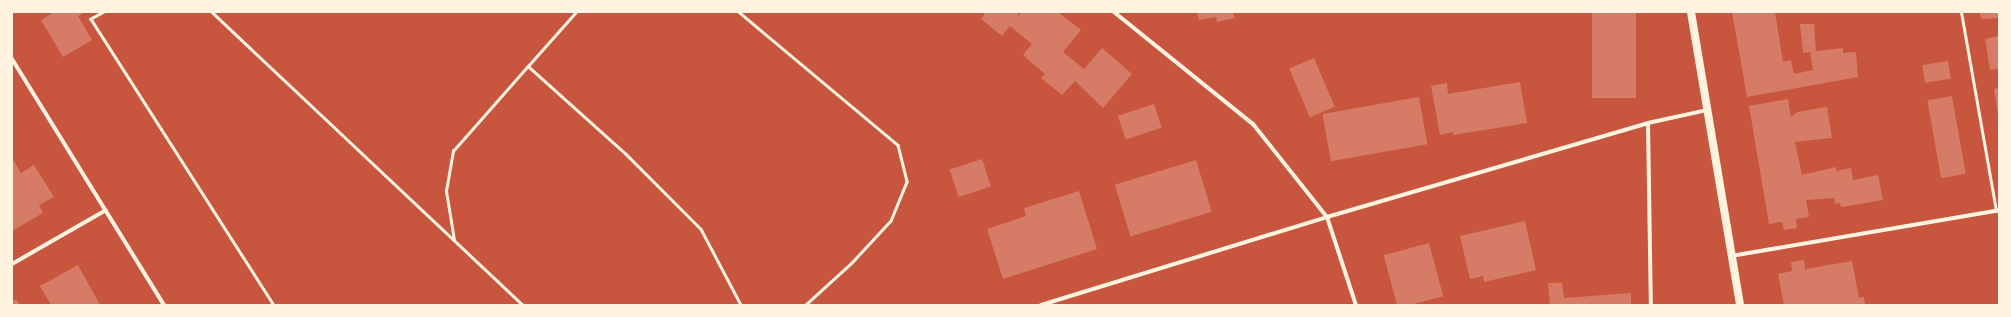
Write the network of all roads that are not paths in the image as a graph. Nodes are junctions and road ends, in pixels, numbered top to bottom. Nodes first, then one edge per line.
1 (1114, 12) edge
2 (1691, 12) edge
3 (1961, 12) edge
4 (12, 59) edge
5 (1708, 110) junction
6 (1648, 122) junction
7 (106, 210) junction
8 (1997, 210) edge
9 (1327, 217) junction
10 (1731, 256) junction
11 (12, 264) edge
12 (164, 305) edge
13 (1041, 305) edge
14 (1356, 305) edge
15 (1651, 305) edge
16 (1740, 305) edge

1 - 9 street
2 - 5 main road
3 - 8 lane
4 - 7 street
5 - 6 street
5 - 10 main road
6 - 9 street
6 - 15 street
7 - 11 street
7 - 12 street
8 - 10 street
9 - 13 street
9 - 14 street
10 - 16 main road

